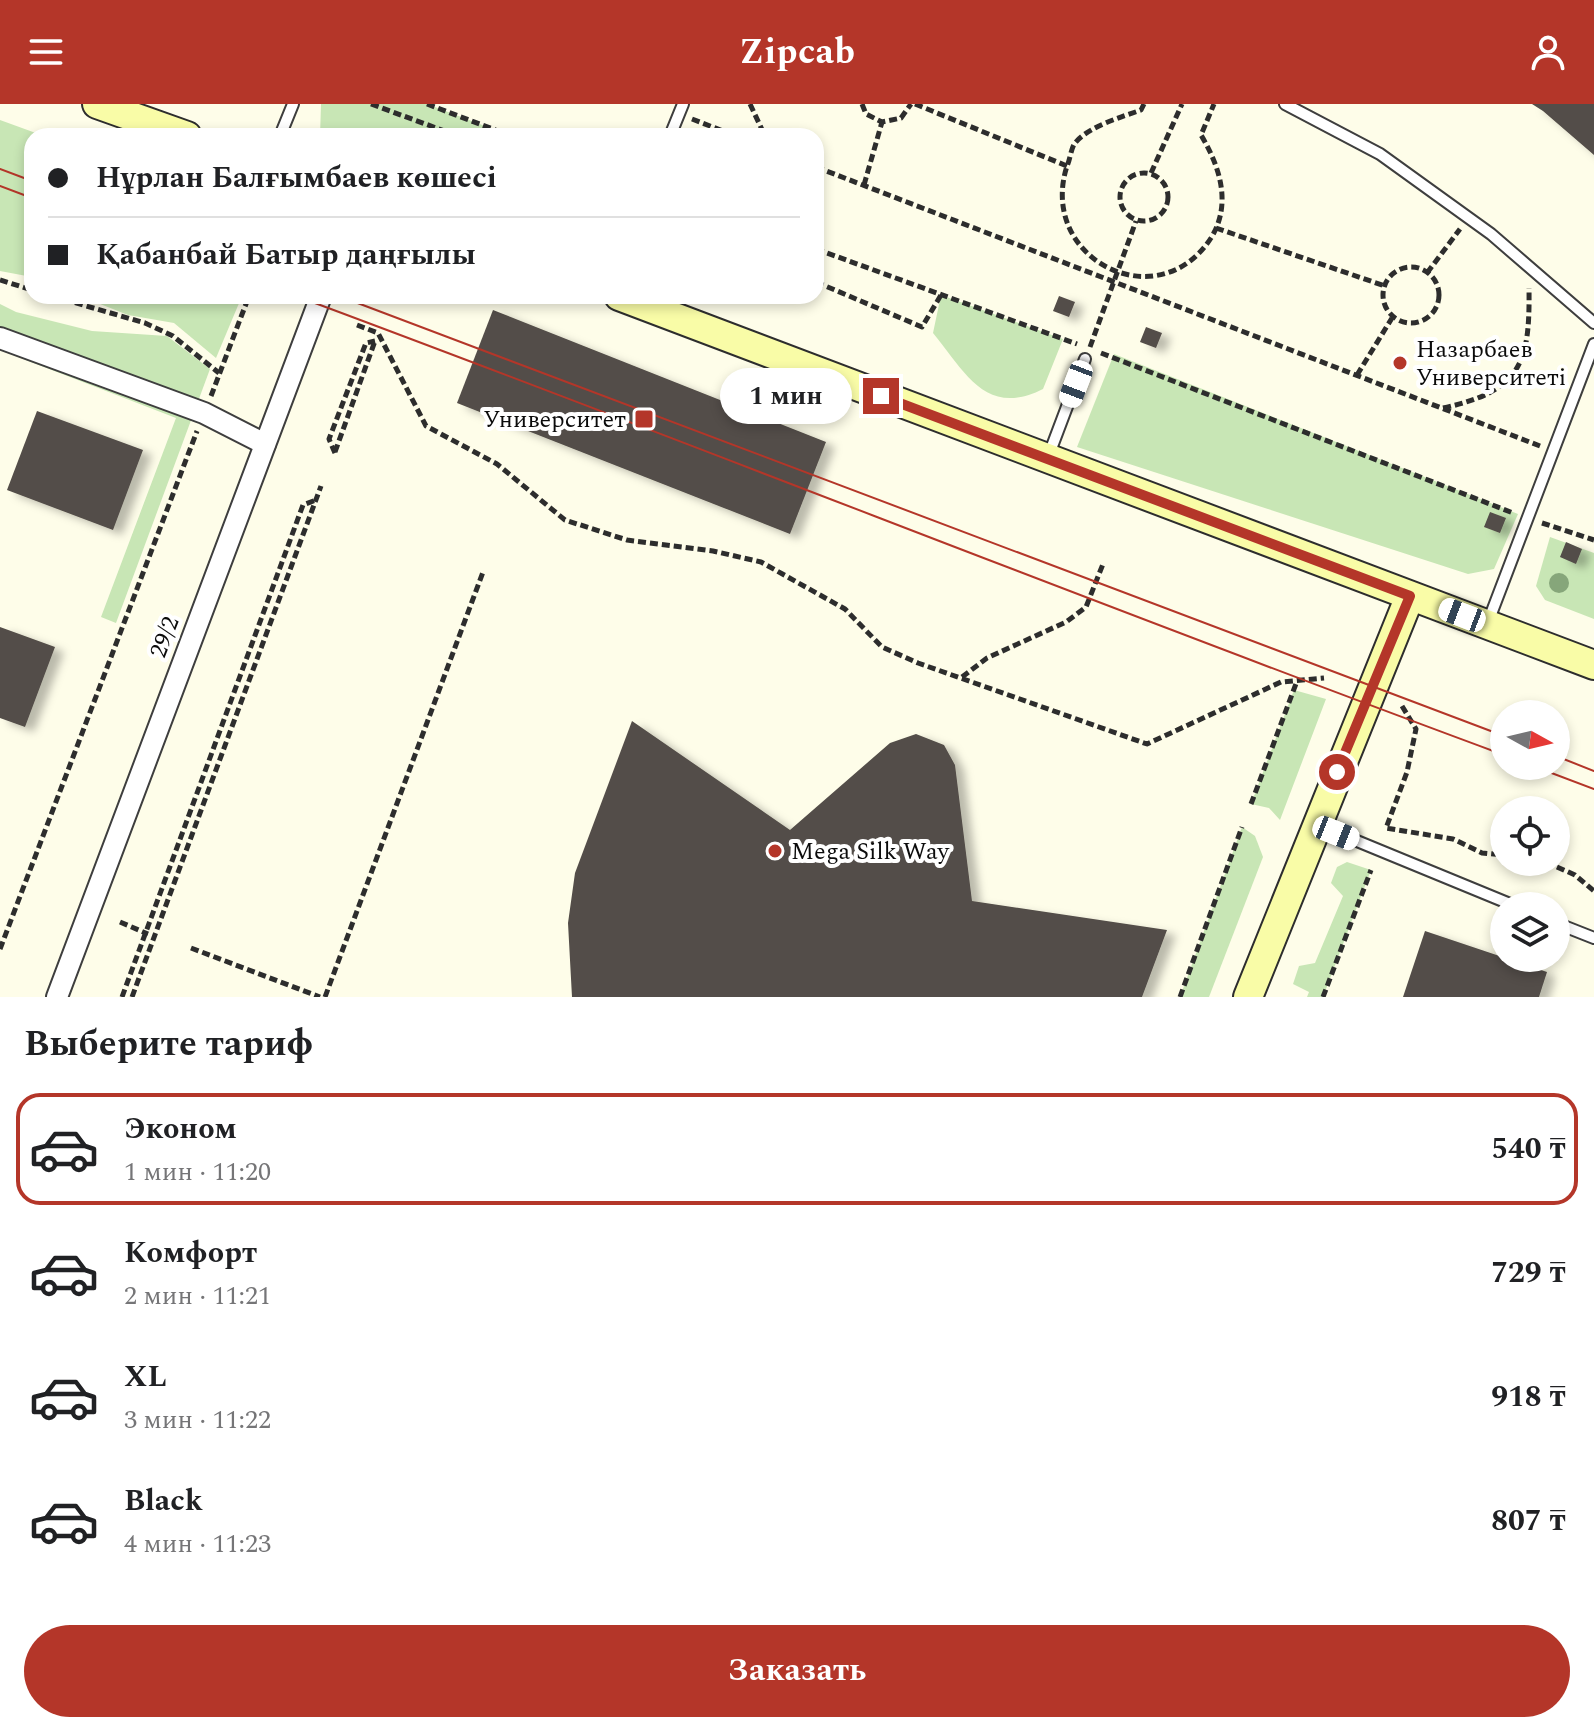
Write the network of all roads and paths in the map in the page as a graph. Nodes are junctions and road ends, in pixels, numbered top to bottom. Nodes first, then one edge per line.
1 (97, 104) edge
2 (293, 104) edge
3 (371, 104) edge
4 (427, 104) edge
5 (750, 104) edge
6 (862, 104) edge
7 (913, 104) edge
8 (1144, 104) edge
9 (1182, 104) edge
10 (1214, 104) edge
11 (1285, 104) edge
12 (681, 109) edge
13 (882, 122) junction
14 (164, 128) edge
15 (283, 128) edge
16 (436, 128) edge
17 (490, 128) edge
18 (673, 128) edge
19 (720, 128) edge
20 (761, 128) edge
21 (1067, 166) junction
22 (824, 170) edge
23 (1151, 173) junction
24 (864, 185) junction
25 (1468, 218) junction
26 (1137, 221) junction
27 (1216, 228) junction
28 (824, 252) edge
29 (1528, 266) junction
30 (1117, 272) junction
31 (1427, 273) junction
32 (0, 280) edge
33 (1114, 281) junction
34 (824, 285) edge
35 (1385, 286) junction
36 (24, 288) edge
37 (941, 295) junction
38 (80, 304) edge
39 (246, 304) edge
40 (318, 304) edge
41 (640, 304) edge
42 (1392, 318) junction
43 (1594, 323) edge
44 (357, 325) dead end
45 (378, 333) junction
46 (0, 338) edge
47 (1594, 344) edge
48 (1087, 354) junction
49 (219, 373) junction
50 (1357, 375) junction
51 (1442, 408) junction
52 (204, 413) junction
53 (265, 444) junction
54 (1552, 451) junction
55 (335, 453) dead end
56 (1047, 459) junction
57 (321, 486) dead end
58 (316, 500) junction
59 (1527, 518) junction
60 (1594, 540) edge
61 (1103, 564) dead end
62 (483, 572) dead end
63 (1410, 596) junction
64 (1487, 625) junction
65 (1594, 665) edge
66 (962, 678) junction
67 (1324, 678) dead end
68 (1297, 681) junction
69 (1402, 706) dead end
70 (1251, 804) dead end
71 (1316, 825) junction
72 (1242, 827) dead end
73 (1490, 854) edge
74 (1371, 870) dead end
75 (1570, 873) edge
76 (1594, 891) edge
77 (1490, 896) edge
78 (120, 922) dead end
79 (1570, 929) edge
80 (146, 933) junction
81 (155, 937) junction
82 (1594, 938) edge
83 (191, 948) dead end
84 (0, 949) edge
85 (57, 997) edge
86 (122, 997) edge
87 (132, 997) edge
88 (322, 997) edge
89 (1180, 997) edge
90 (1248, 997) edge
91 (1323, 997) edge

1 - 14 main road
2 - 15 lane
3 - 16 path
4 - 17 path
5 - 20 path
6 - 13 path
7 - 13 path
7 - 21 path
8 - 21 path
9 - 23 path
10 - 27 path
11 - 25 lane
12 - 18 lane
12 - 19 path
13 - 24 path
21 - 30 path
22 - 24 path
23 - 26 path
23 - 26 path
24 - 33 path
25 - 29 lane
25 - 31 path
26 - 30 path
27 - 30 path
27 - 35 path
28 - 37 path
29 - 43 lane
29 - 51 path
30 - 33 path
31 - 35 path
31 - 42 path
32 - 36 path
33 - 48 path
33 - 50 path
34 - 37 path
35 - 42 path
37 - 48 path
38 - 49 path
39 - 49 path
40 - 53 street, 29/2
41 - 56 main road
42 - 50 path
44 - 45 path
45 - 55 path
45 - 66 path
46 - 52 street
47 - 54 lane
48 - 56 lane
48 - 59 path
49 - 52 path
50 - 51 path
51 - 54 path
52 - 53 street
52 - 84 path
53 - 85 street, 29/2
54 - 59 lane
56 - 63 main road
57 - 58 path
58 - 80 path
58 - 81 path
59 - 60 path
59 - 64 lane
61 - 66 path
62 - 88 path
63 - 64 main road
63 - 71 main road
64 - 65 main road
66 - 68 path
67 - 68 path
68 - 70 path
69 - 73 path
71 - 77 lane
71 - 90 main road
72 - 89 path
74 - 91 path
75 - 76 path
78 - 80 path
79 - 82 lane
80 - 81 path
80 - 86 path
81 - 87 path
83 - 88 path

